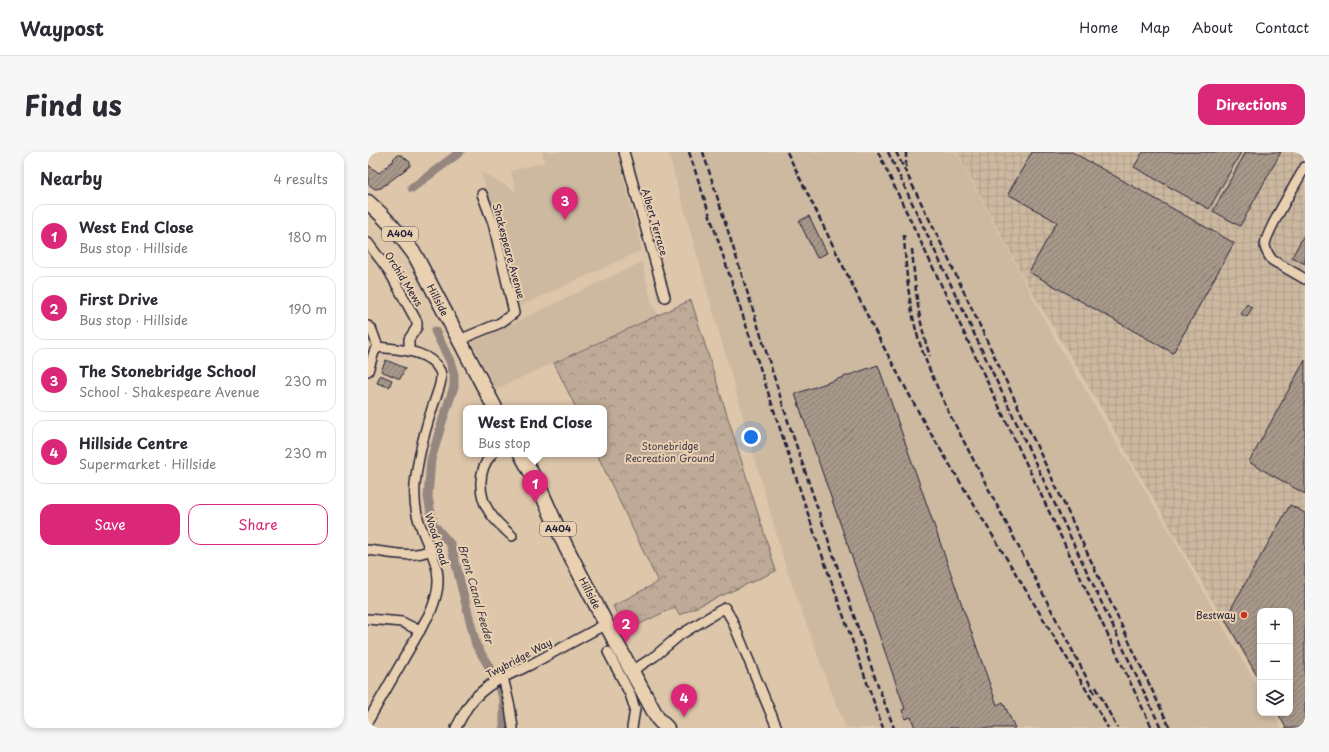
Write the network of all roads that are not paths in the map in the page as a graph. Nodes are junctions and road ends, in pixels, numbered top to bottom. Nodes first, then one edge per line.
1 (624, 152) edge
2 (1305, 167) edge
3 (482, 194) dead end
4 (368, 202) edge
5 (368, 243) edge
6 (1305, 279) edge
7 (665, 297) dead end
8 (368, 326) edge
9 (459, 340) junction
10 (378, 347) junction
11 (409, 350) junction
12 (368, 371) edge
13 (493, 405) edge
14 (490, 457) edge
15 (523, 457) edge
16 (512, 536) dead end
17 (368, 550) edge
18 (430, 550) junction
19 (368, 619) edge
20 (606, 624) junction
21 (420, 631) junction
22 (608, 652) dead end
23 (632, 671) junction
24 (499, 680) junction
25 (368, 721) edge
26 (456, 728) edge
27 (513, 728) edge
28 (632, 728) edge
29 (667, 728) edge
30 (777, 728) edge

1 - 7 street, Albert Terrace
2 - 6 street
3 - 9 street, Shakespeare Avenue
4 - 9 main road, Hillside / A404
5 - 11 street, Orchid Mews
8 - 10 street
9 - 13 main road, Hillside / A404
10 - 11 street, Wood Road
10 - 12 street
11 - 18 street, Wood Road
14 - 16 street
15 - 20 main road, Hillside / A404
17 - 18 street
18 - 21 street, Wood Road
19 - 21 street
20 - 23 main road, Hillside / A404
20 - 24 street, Twybridge Way
21 - 25 street, Wood Road
22 - 28 street
23 - 29 main road, Hillside / A404
23 - 30 street
24 - 26 street, Twybridge Way
24 - 27 street

